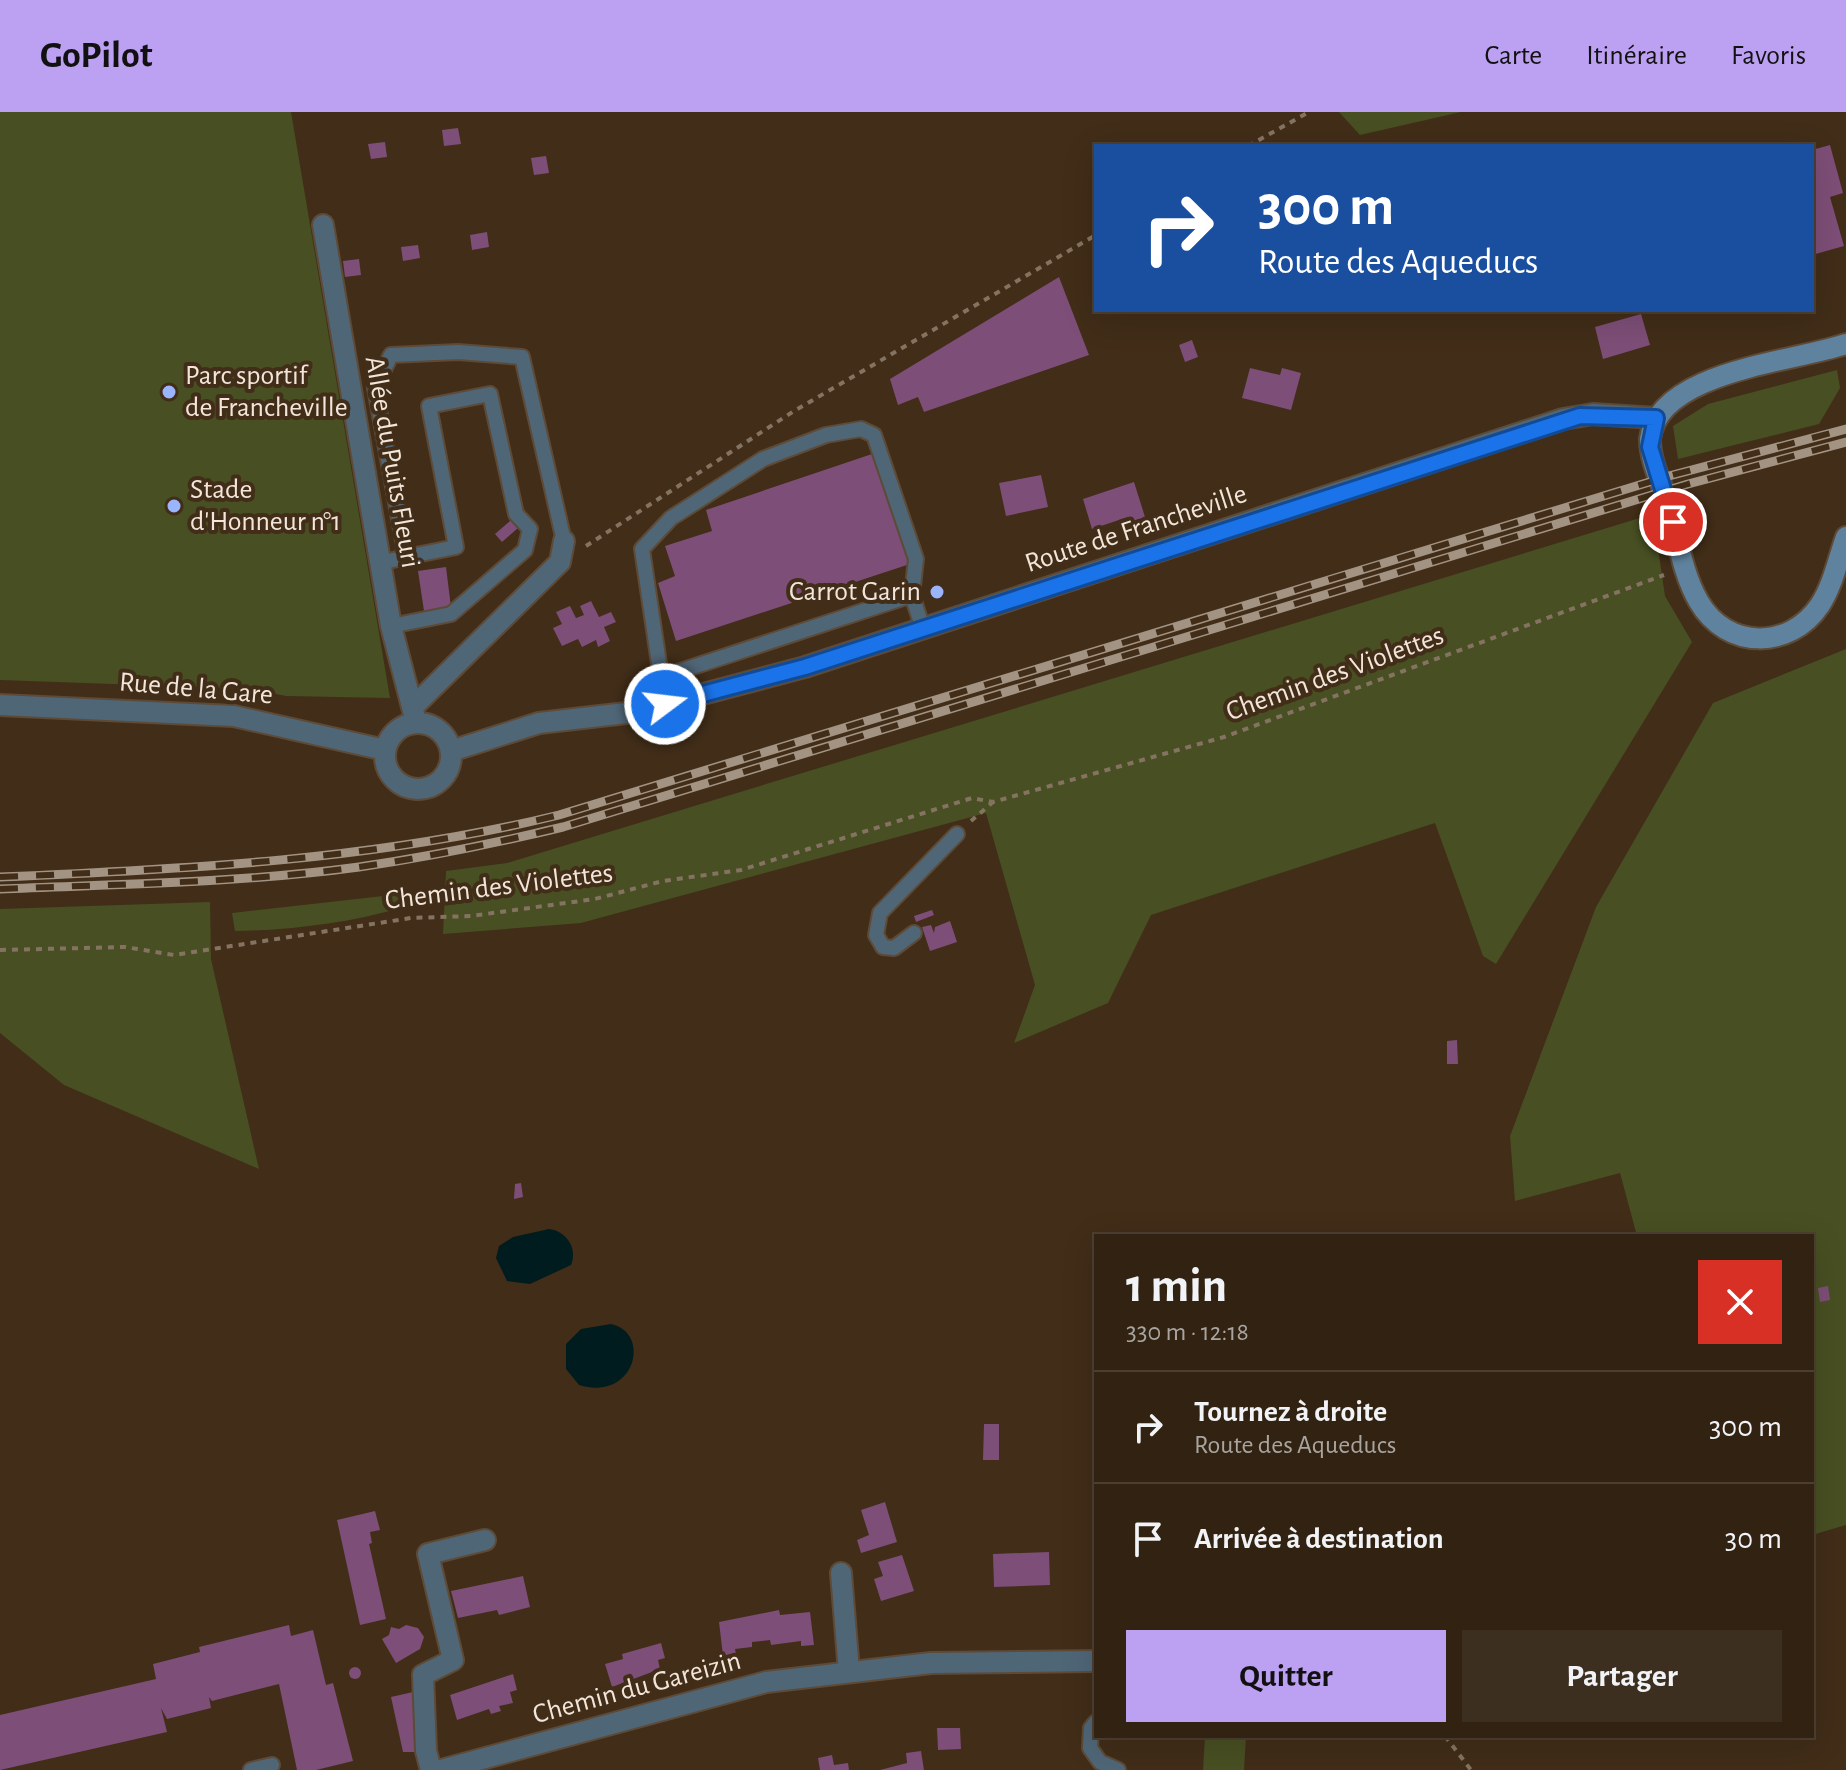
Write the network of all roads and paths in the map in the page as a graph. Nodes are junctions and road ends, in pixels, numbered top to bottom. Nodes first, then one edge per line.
1 (1309, 112) edge
2 (1252, 144) edge
3 (323, 225) dead end
4 (1094, 236) edge
5 (1846, 344) edge
6 (1656, 418) junction
7 (1846, 537) edge
8 (564, 541) joint
9 (406, 557) junction
10 (560, 562) junction
11 (380, 563) junction
12 (1685, 566) junction
13 (912, 595) junction
14 (391, 626) junction
15 (923, 629) junction
16 (662, 677) junction
17 (665, 704) junction
18 (0, 705) edge
19 (415, 714) junction
20 (385, 750) junction
21 (451, 751) junction
22 (993, 802) junction
23 (957, 834) joint
24 (914, 933) dead end
25 (0, 950) edge
26 (485, 1540) dead end
27 (841, 1573) dead end
28 (1094, 1661) edge
29 (849, 1672) junction
30 (1094, 1724) edge
31 (1447, 1738) edge
32 (272, 1765) dead end
33 (251, 1770) edge
34 (431, 1770) edge
35 (441, 1770) edge
36 (1118, 1770) edge
37 (1471, 1770) edge

1 - 2 path
3 - 11 street, Allée du Puits Fleuri
4 - 10 path
5 - 6 main road
6 - 12 main road
6 - 15 street, Route de Francheville
7 - 12 main road
8 - 9 lane
8 - 10 street
9 - 11 lane
9 - 14 lane
10 - 19 street
11 - 14 street, Allée du Puits Fleuri
12 - 22 path, Chemin des Violettes
13 - 15 lane
13 - 16 lane
13 - 16 lane
14 - 19 street, Allée du Puits Fleuri
15 - 17 street, Route de Francheville
16 - 17 lane
17 - 21 street, Route de Francheville
18 - 20 street, Rue de la Gare
19 - 20 street
19 - 21 street
20 - 21 street
22 - 23 path, Chemin des Violettes
22 - 25 path, Chemin des Violettes
23 - 24 lane
26 - 34 street
27 - 29 street
28 - 29 street, Chemin du Gareizin
29 - 35 street, Chemin du Gareizin
30 - 36 lane
31 - 37 path
32 - 33 lane

